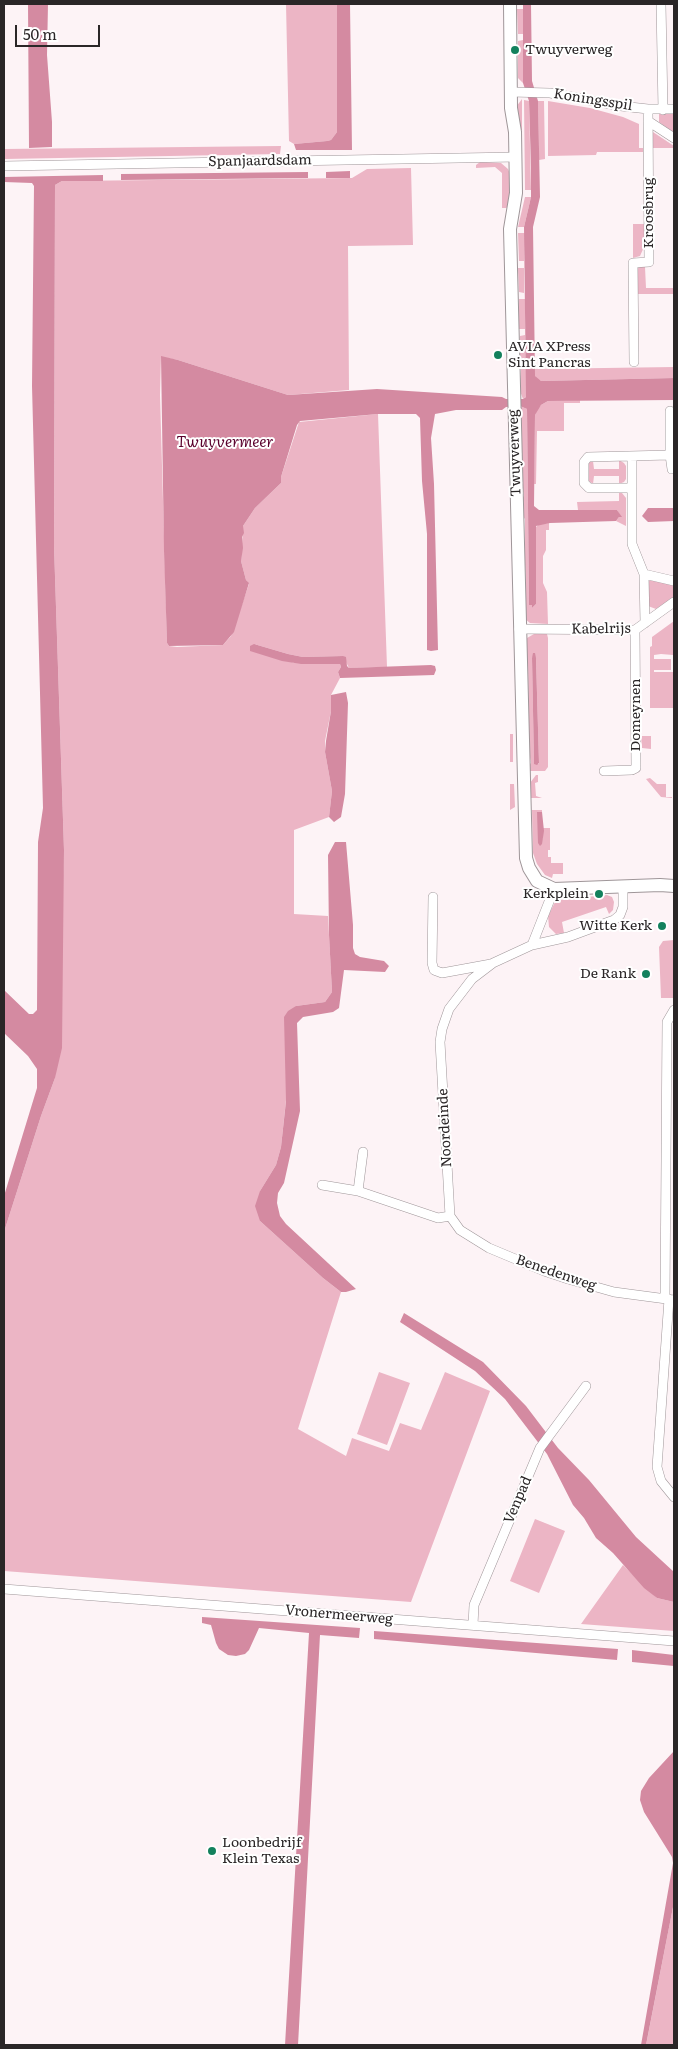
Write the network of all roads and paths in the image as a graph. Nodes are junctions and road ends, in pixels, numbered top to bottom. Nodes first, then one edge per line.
1 (510, 4) edge
2 (660, 4) edge
3 (517, 92) junction
4 (648, 109) junction
5 (674, 109) edge
6 (663, 110) junction
7 (648, 121) junction
8 (674, 138) edge
9 (516, 157) junction
10 (4, 166) edge
11 (634, 362) dead end
12 (670, 411) dead end
13 (632, 456) junction
14 (670, 456) junction
15 (674, 469) edge
16 (632, 488) junction
17 (644, 574) junction
18 (674, 582) edge
19 (674, 602) edge
20 (645, 623) junction
21 (519, 629) junction
22 (635, 630) junction
23 (604, 770) dead end
24 (623, 886) junction
25 (674, 886) edge
26 (554, 889) junction
27 (433, 897) dead end
28 (532, 945) junction
29 (493, 963) junction
30 (674, 1010) edge
31 (363, 1152) dead end
32 (322, 1185) dead end
33 (358, 1191) junction
34 (450, 1216) junction
35 (669, 1299) edge
36 (586, 1386) dead end
37 (674, 1497) edge
38 (4, 1589) edge
39 (473, 1625) junction
40 (674, 1642) edge

1 - 3 street, Twuyverweg
2 - 6 street
3 - 4 street, Koningsspil
3 - 9 street, Twuyverweg
4 - 6 street, Koningsspil
4 - 7 street, Kroosbrug
5 - 6 street, Koningsspil
7 - 8 street, Koningsspil
7 - 11 street, Kroosbrug
9 - 10 street, Spanjaardsdam
9 - 21 street, Twuyverweg
12 - 14 street
13 - 14 street
13 - 16 street
13 - 16 street
14 - 15 street
16 - 17 street
17 - 18 street
17 - 20 street
19 - 20 street, Kabelrijs
20 - 22 street, Kabelrijs
21 - 22 street, Kabelrijs
21 - 26 street, Twuyverweg
22 - 23 street, Domeynen
24 - 25 street
24 - 26 street
24 - 28 street
26 - 28 street
27 - 29 street, Noordeinde
28 - 29 street, Noordeinde
29 - 34 street, Noordeinde
30 - 35 street
31 - 33 street
32 - 33 street
33 - 34 street
34 - 35 street, Benedenweg
35 - 37 street
36 - 39 street, Venpad
38 - 39 street, Vronermeerweg
39 - 40 street, Vronermeerweg

